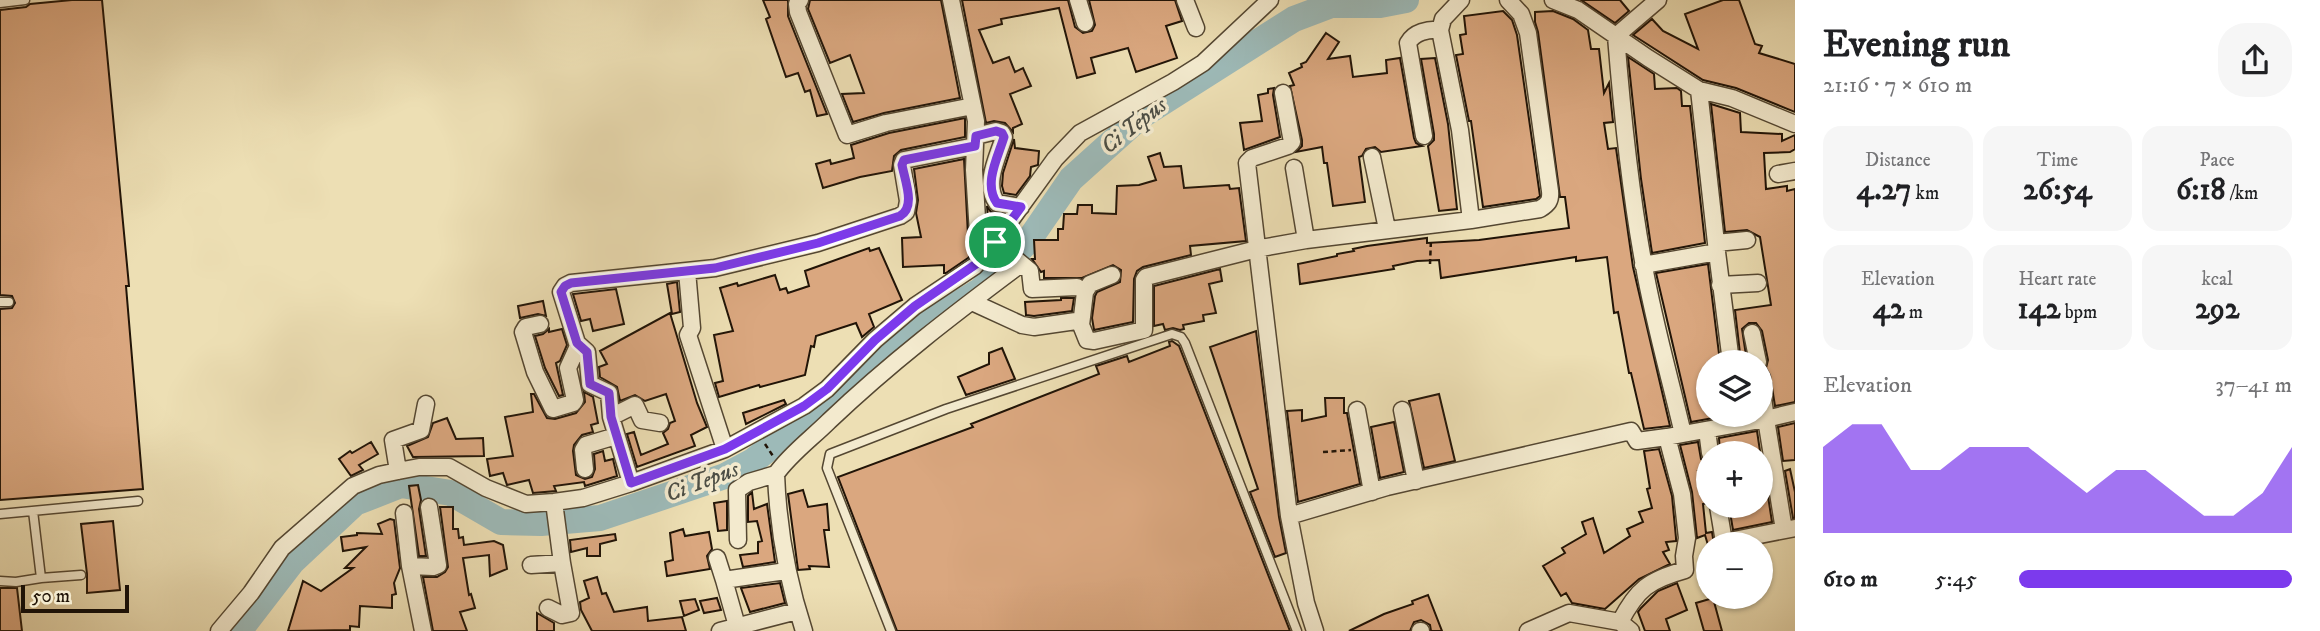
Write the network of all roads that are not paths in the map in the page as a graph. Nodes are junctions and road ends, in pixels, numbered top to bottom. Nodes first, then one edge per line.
1 (26, 0) edge
2 (800, 0) edge
3 (951, 0) edge
4 (1078, 0) edge
5 (1185, 0) edge
6 (1270, 0) edge
7 (1461, 0) edge
8 (1508, 0) edge
9 (1553, 0) edge
10 (1658, 0) edge
11 (0, 3) edge
12 (1085, 23) dead end
13 (1196, 27) dead end
14 (1440, 30) junction
15 (1616, 36) junction
16 (1699, 89) junction
17 (1283, 93) dead end
18 (973, 106) junction
19 (1795, 124) edge
20 (1424, 136) dead end
21 (975, 141) junction
22 (1372, 157) dead end
23 (1294, 168) dead end
24 (1795, 171) edge
25 (1778, 174) dead end
26 (1021, 207) junction
27 (1471, 220) junction
28 (1387, 229) junction
29 (1306, 240) junction
30 (1747, 240) dead end
31 (997, 243) junction
32 (1716, 247) junction
33 (1256, 249) junction
34 (1019, 262) junction
35 (1643, 265) junction
36 (687, 271) junction
37 (1112, 275) dead end
38 (1758, 283) dead end
39 (1720, 285) junction
40 (1077, 287) dead end
41 (972, 302) junction
42 (540, 324) dead end
43 (1081, 325) junction
44 (1752, 333) dead end
45 (578, 346) junction
46 (1729, 350) edge
47 (1756, 350) edge
48 (426, 404) dead end
49 (1357, 410) dead end
50 (1402, 410) dead end
51 (1795, 412) edge
52 (611, 417) junction
53 (1773, 417) edge
54 (660, 423) dead end
55 (1716, 427) edge
56 (1768, 427) edge
57 (1707, 430) junction
58 (1675, 435) junction
59 (616, 436) junction
60 (1708, 441) edge
61 (725, 449) junction
62 (776, 468) junction
63 (585, 469) dead end
64 (398, 471) junction
65 (1416, 481) junction
66 (631, 483) junction
67 (1371, 492) junction
68 (138, 501) dead end
69 (555, 506) junction
70 (429, 507) dead end
71 (33, 511) junction
72 (404, 513) dead end
73 (0, 514) edge
74 (1289, 516) junction
75 (1720, 518) edge
76 (1789, 529) edge
77 (738, 540) dead end
78 (717, 558) dead end
79 (562, 563) junction
80 (531, 565) dead end
81 (410, 566) junction
82 (786, 571) junction
83 (81, 575) dead end
84 (41, 578) junction
85 (724, 580) junction
86 (0, 582) edge
87 (548, 608) dead end
88 (797, 611) junction
89 (737, 626) junction
90 (1625, 626) edge
91 (219, 631) edge
92 (423, 631) edge
93 (720, 631) edge
94 (804, 631) edge
95 (891, 631) edge
96 (1297, 631) edge
97 (1315, 631) edge
98 (1528, 631) edge

1 - 11 lane
2 - 18 street
3 - 18 street
4 - 12 street
5 - 13 street
6 - 26 street
7 - 14 street
8 - 27 street
9 - 15 street
10 - 15 street
14 - 20 street
14 - 27 street
15 - 16 street
15 - 35 street
16 - 19 street
16 - 32 street
17 - 33 street
18 - 21 street
21 - 26 street
21 - 31 street
21 - 36 street
22 - 28 street
23 - 29 street
24 - 25 street
26 - 31 street
27 - 28 street
28 - 29 street
29 - 33 street
30 - 32 street
31 - 34 street
31 - 61 street
32 - 35 street
32 - 39 street
33 - 43 street
33 - 74 street
34 - 40 street
34 - 41 street
35 - 58 street
36 - 45 street
36 - 61 street
37 - 43 street
38 - 39 street
39 - 46 street
41 - 43 street
41 - 62 street
42 - 45 street
44 - 47 street
45 - 52 street
48 - 64 street
49 - 67 street
50 - 65 street
51 - 53 street
52 - 54 street
52 - 59 street
55 - 57 street
56 - 76 street
57 - 58 street
57 - 60 street
58 - 65 street
58 - 90 street
59 - 63 street
59 - 66 street
61 - 66 street
62 - 77 street
62 - 82 street
64 - 69 street
64 - 91 street
65 - 67 street
66 - 69 street
67 - 74 street
68 - 71 lane
69 - 79 street
70 - 81 street
71 - 73 lane
71 - 84 lane
72 - 81 street
74 - 97 street
75 - 76 street
78 - 85 street
79 - 80 street
79 - 87 street
81 - 92 street
82 - 85 street
82 - 88 street
83 - 84 lane
84 - 86 lane
85 - 89 street
88 - 89 street
88 - 94 street
89 - 93 street
90 - 98 street
95 - 96 lane

